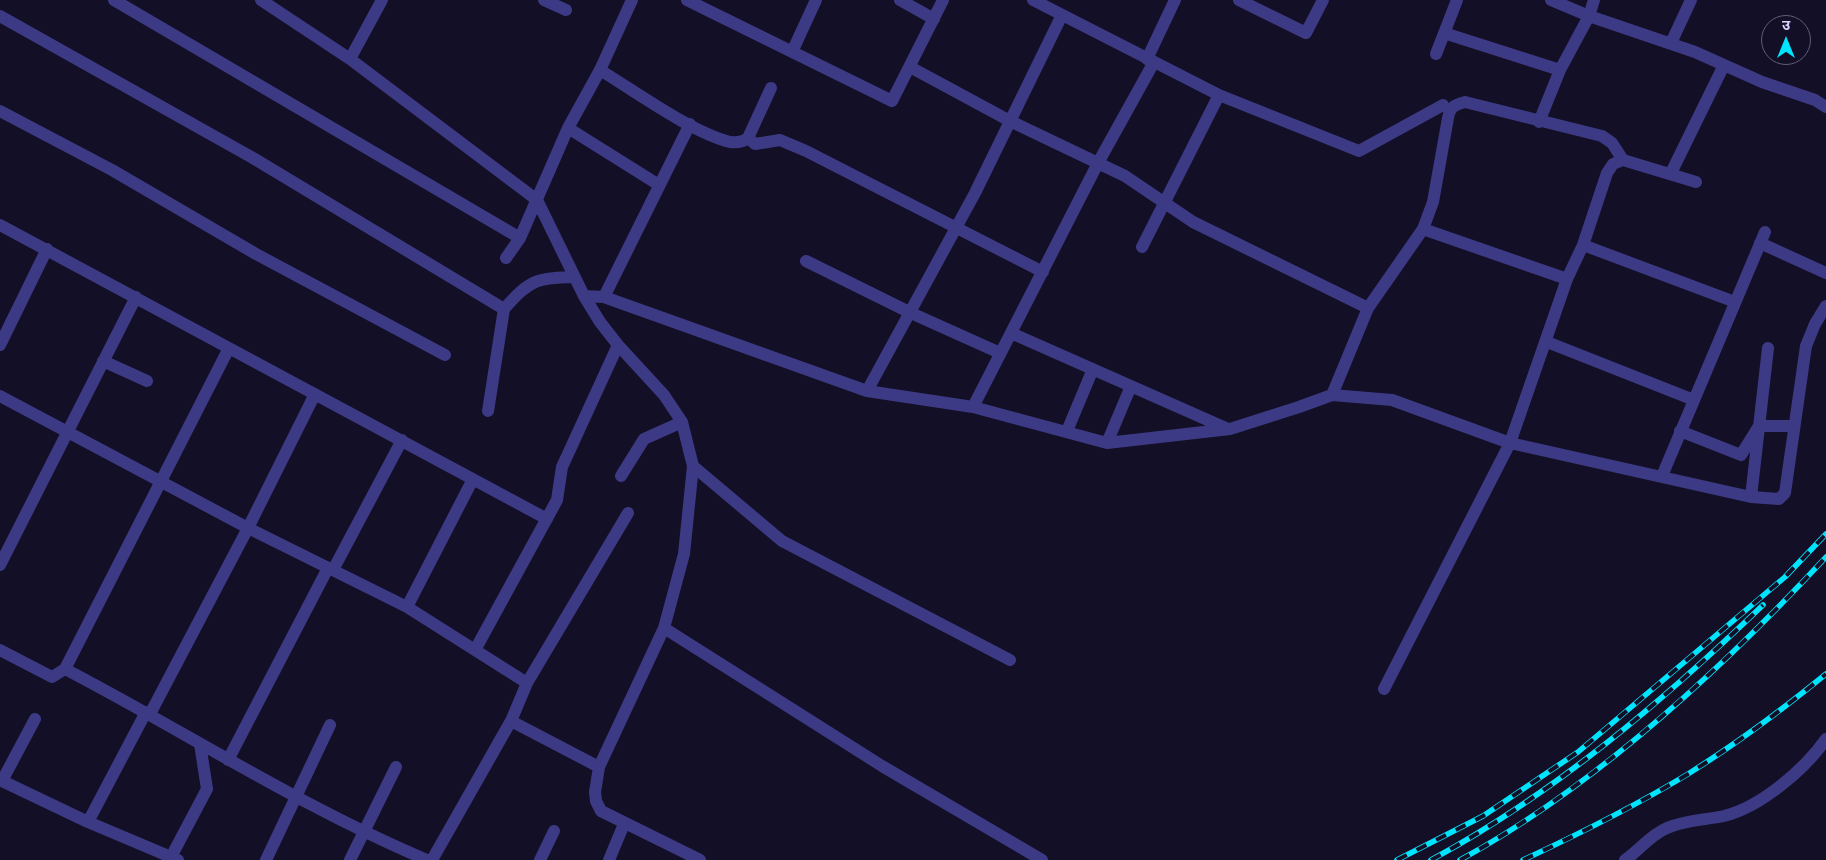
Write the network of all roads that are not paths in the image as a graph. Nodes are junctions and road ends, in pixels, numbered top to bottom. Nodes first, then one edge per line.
1 (114, 0) edge
2 (261, 0) edge
3 (382, 0) edge
4 (544, 0) edge
5 (632, 0) edge
6 (687, 0) edge
7 (816, 0) edge
8 (900, 0) edge
9 (944, 0) edge
10 (1033, 0) edge
11 (1175, 0) edge
12 (1239, 0) edge
13 (1322, 0) edge
14 (1457, 0) edge
15 (1551, 0) edge
16 (1594, 0) edge
17 (1691, 0) edge
18 (566, 10) dead end
19 (1062, 15) junction
20 (0, 16) edge
21 (1589, 16) junction
22 (934, 19) junction
23 (1444, 33) junction
24 (1672, 43) junction
25 (792, 52) junction
26 (1436, 54) dead end
27 (350, 59) junction
28 (1151, 60) junction
29 (1724, 65) junction
30 (910, 67) junction
31 (600, 70) junction
32 (1560, 70) junction
33 (771, 88) dead end
34 (1219, 95) junction
35 (1443, 105) dead end
36 (1826, 107) edge
37 (0, 111) edge
38 (1010, 121) junction
39 (1538, 122) junction
40 (690, 124) junction
41 (568, 128) junction
42 (748, 138) junction
43 (1623, 160) junction
44 (1098, 163) junction
45 (1672, 173) junction
46 (1696, 182) dead end
47 (659, 185) junction
48 (538, 200) junction
49 (1164, 201) junction
50 (0, 225) edge
51 (957, 228) junction
52 (1422, 228) junction
53 (520, 238) junction
54 (1583, 245) junction
55 (1142, 247) dead end
56 (47, 249) junction
57 (506, 258) dead end
58 (806, 261) dead end
59 (1043, 272) junction
60 (1826, 273) edge
61 (575, 276) junction
62 (1567, 279) junction
63 (584, 296) junction
64 (136, 297) junction
65 (604, 298) junction
66 (1735, 302) junction
67 (1826, 306) edge
68 (1368, 308) junction
69 (504, 309) junction
70 (911, 313) junction
71 (1011, 333) junction
72 (1547, 342) junction
73 (0, 345) edge
74 (618, 345) junction
75 (230, 348) junction
76 (1768, 348) dead end
77 (1000, 354) junction
78 (444, 355) dead end
79 (103, 361) junction
80 (1093, 369) junction
81 (147, 381) dead end
82 (1131, 386) junction
83 (867, 391) junction
84 (315, 394) junction
85 (1332, 394) junction
86 (0, 396) edge
87 (1694, 400) junction
88 (973, 408) junction
89 (488, 410) dead end
90 (682, 422) junction
91 (1759, 426) junction
92 (1794, 426) junction
93 (1230, 429) junction
94 (1680, 431) junction
95 (66, 432) junction
96 (1067, 432) junction
97 (402, 440) junction
98 (1510, 442) junction
99 (1107, 443) junction
100 (693, 466) junction
101 (621, 476) dead end
102 (1662, 476) junction
103 (473, 479) junction
104 (160, 481) junction
105 (1751, 497) junction
106 (628, 513) dead end
107 (546, 519) junction
108 (248, 528) junction
109 (0, 565) edge
110 (331, 569) junction
111 (407, 607) junction
112 (664, 628) junction
113 (0, 650) edge
114 (475, 650) junction
115 (1010, 660) dead end
116 (65, 669) junction
117 (527, 684) junction
118 (1384, 689) dead end
119 (148, 713) junction
120 (35, 719) dead end
121 (512, 719) junction
122 (330, 724) dead end
123 (1826, 739) edge
124 (200, 744) junction
125 (228, 760) junction
126 (396, 767) dead end
127 (599, 767) junction
128 (1, 780) edge
129 (296, 796) junction
130 (88, 822) junction
131 (624, 824) junction
132 (364, 831) junction
133 (554, 831) dead end
134 (175, 858) edge
135 (266, 860) edge
136 (350, 860) edge
137 (427, 860) edge
138 (432, 860) edge
139 (540, 860) edge
140 (609, 860) edge
141 (700, 860) edge
142 (1042, 860) edge
143 (1625, 860) edge

1 - 53 street
2 - 27 street
3 - 27 street
4 - 18 street
5 - 31 street
6 - 25 street
7 - 25 street
8 - 22 street
9 - 22 street
10 - 19 street
11 - 28 street
12 - 13 street
14 - 23 street
15 - 21 street
16 - 21 street
17 - 24 street
19 - 28 street
19 - 38 street
20 - 69 street
21 - 24 street
21 - 32 street
22 - 30 street
23 - 26 street
23 - 32 street
24 - 29 street
25 - 30 street
27 - 48 street
28 - 34 street
28 - 44 street
29 - 36 street
29 - 45 street
30 - 38 street
31 - 40 street
31 - 41 street
32 - 39 street
33 - 42 street
34 - 35 street
34 - 49 street
37 - 78 street
38 - 44 street
38 - 51 street
39 - 43 street
39 - 52 street
40 - 42 street
40 - 47 street
41 - 47 street
41 - 48 street
42 - 51 street
43 - 45 street
43 - 54 street
44 - 49 street
44 - 59 street
45 - 46 street
47 - 65 street
48 - 53 street
48 - 61 street
49 - 55 street
49 - 68 street
50 - 56 street
51 - 59 street
51 - 70 street
52 - 62 street
52 - 68 street
53 - 57 street
54 - 62 street
54 - 66 street
56 - 64 street
56 - 73 street
58 - 70 street
59 - 71 street
60 - 66 street
61 - 63 street
61 - 69 street
62 - 72 street
63 - 65 street
63 - 74 street
64 - 75 street
64 - 79 street
65 - 83 street
66 - 87 street
67 - 92 street
68 - 85 street
69 - 89 street
70 - 77 street
70 - 83 street
71 - 77 street
71 - 80 street
72 - 87 street
72 - 98 street
74 - 90 street
74 - 107 street
75 - 84 street
75 - 104 street
76 - 91 street
77 - 88 street
79 - 81 street
79 - 95 street
80 - 82 street
80 - 96 street
82 - 93 street
82 - 99 street
83 - 88 street
84 - 97 street
84 - 108 street
85 - 93 street
85 - 98 street
86 - 95 street
87 - 94 street
88 - 96 street
90 - 100 street
90 - 101 street
91 - 92 street
91 - 94 street
91 - 105 street
92 - 105 street
93 - 99 street
94 - 102 street
95 - 104 street
95 - 109 street
96 - 99 street
97 - 103 street
97 - 110 street
98 - 102 street
98 - 118 street
100 - 112 street
100 - 115 street
102 - 105 street
103 - 107 street
103 - 111 street
104 - 108 street
104 - 116 street
106 - 117 street
107 - 114 street
108 - 110 street
108 - 119 street
110 - 111 street
110 - 125 street
111 - 114 street
112 - 127 street
112 - 142 street
113 - 116 street
114 - 117 street
116 - 119 street
117 - 121 street
119 - 124 street
119 - 130 street
120 - 128 street
121 - 127 street
121 - 138 street
122 - 129 street
123 - 143 street
124 - 125 street
124 - 134 street
125 - 129 street
126 - 132 street
127 - 131 street
128 - 130 street
129 - 132 street
129 - 135 street
130 - 134 street
131 - 140 street
131 - 141 street
132 - 136 street
132 - 137 street
133 - 139 street

